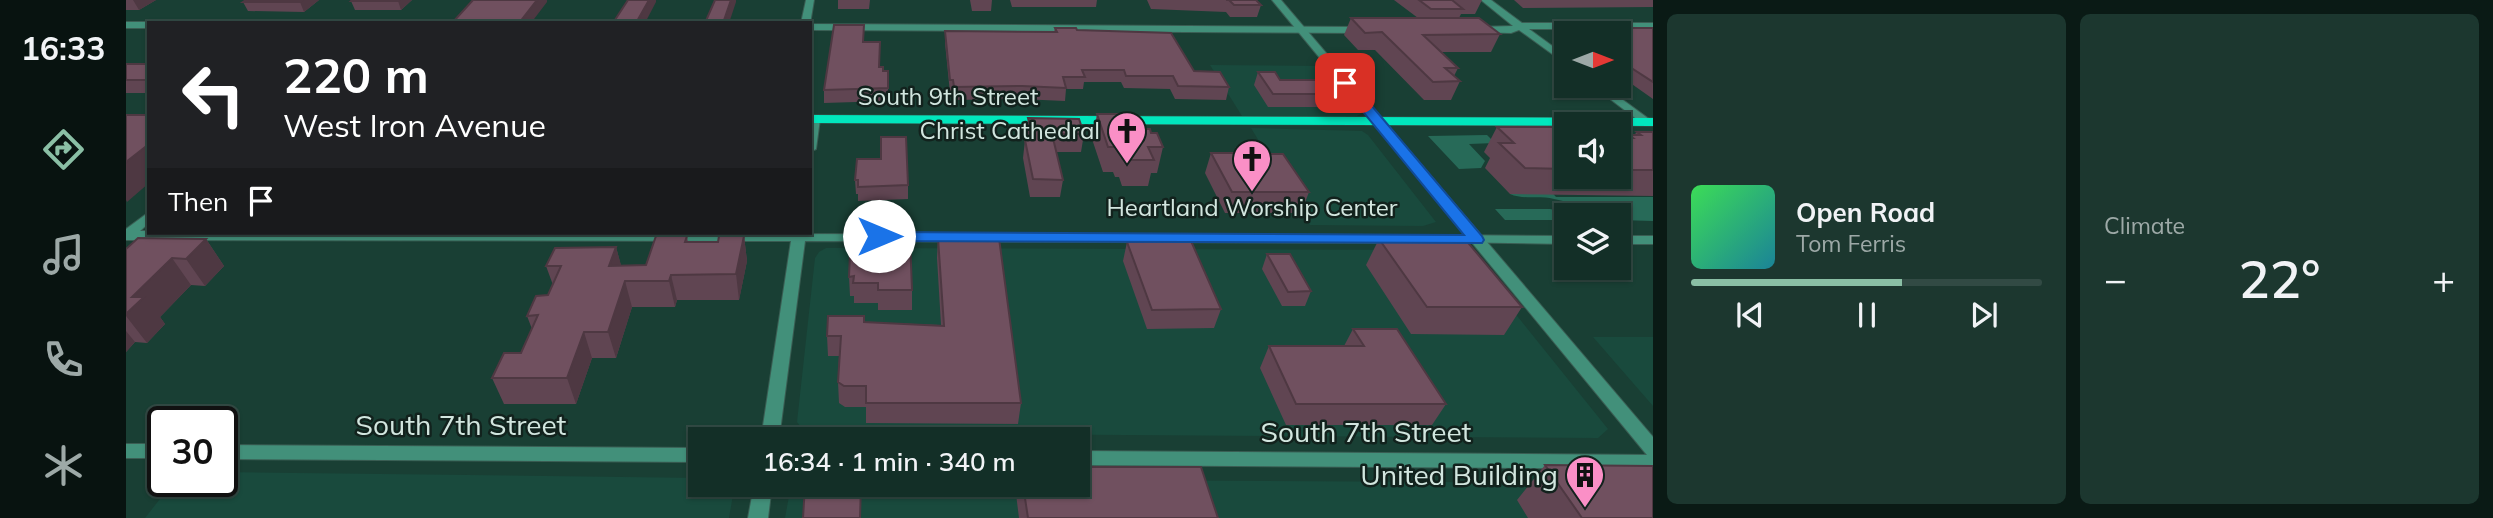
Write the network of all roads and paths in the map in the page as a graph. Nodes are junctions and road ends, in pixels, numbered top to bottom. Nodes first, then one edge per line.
1 (810, 0) edge
2 (1276, 0) edge
3 (1485, 0) edge
4 (806, 21) edge
5 (126, 25) edge
6 (147, 25) edge
7 (1520, 26) junction
8 (1653, 26) edge
9 (812, 27) edge
10 (1301, 30) junction
11 (1380, 30) edge
12 (1472, 30) edge
13 (1554, 52) edge
14 (1615, 98) edge
15 (812, 118) edge
16 (1379, 122) junction
17 (1650, 122) edge
18 (147, 218) edge
19 (127, 235) edge
20 (798, 235) edge
21 (1405, 239) edge
22 (1431, 239) edge
23 (1477, 240) junction
24 (1554, 240) edge
25 (1631, 240) edge
26 (1653, 240) edge
27 (771, 427) edge
28 (1653, 450) edge
29 (126, 451) edge
30 (147, 452) edge
31 (238, 452) edge
32 (688, 455) edge
33 (1090, 458) edge
34 (1653, 462) edge
35 (761, 497) edge
36 (758, 518) edge

1 - 4 street
2 - 10 street
3 - 7 street
5 - 6 street
7 - 8 street
7 - 12 street
7 - 13 street
9 - 10 street
10 - 11 street
10 - 16 street
14 - 17 street
15 - 16 main road, South 9th Street
16 - 17 main road, South 9th Street
16 - 23 street
18 - 19 street
19 - 20 street
20 - 21 street
20 - 27 street
22 - 23 street
23 - 24 street
23 - 28 street
25 - 26 street
29 - 30 street
31 - 32 street, South 7th Street
33 - 34 street, South 7th Street
35 - 36 street

